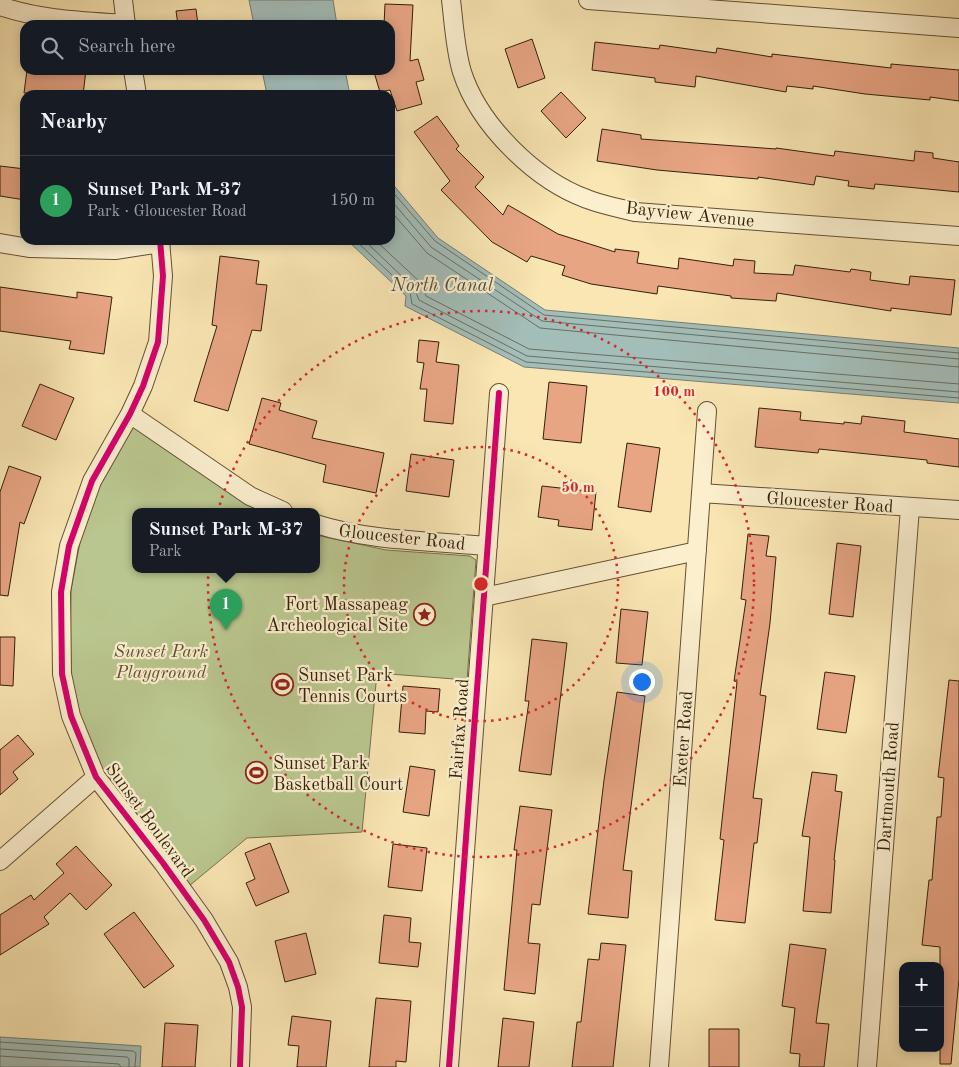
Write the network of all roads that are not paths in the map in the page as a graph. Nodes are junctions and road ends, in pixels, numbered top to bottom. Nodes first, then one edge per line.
1 (123, 0) edge
2 (451, 0) edge
3 (588, 0) edge
4 (0, 6) edge
5 (60, 20) edge
6 (126, 20) edge
7 (959, 28) edge
8 (134, 75) edge
9 (136, 90) edge
10 (959, 236) edge
11 (0, 243) edge
12 (140, 245) edge
13 (160, 245) edge
14 (499, 393) dead end
15 (707, 411) dead end
16 (130, 414) junction
17 (701, 493) junction
18 (276, 508) edge
19 (910, 508) junction
20 (959, 510) edge
21 (320, 525) edge
22 (488, 546) junction
23 (697, 551) junction
24 (484, 597) junction
25 (96, 777) junction
26 (0, 861) edge
27 (240, 1067) edge
28 (449, 1067) edge
29 (659, 1067) edge
30 (867, 1067) edge

1 - 6 street
2 - 10 street, Bayview Avenue
3 - 7 street
4 - 5 street
8 - 9 street
11 - 12 street
13 - 16 street, Sunset Boulevard
14 - 22 street, Fairfax Road
15 - 17 street, Exeter Road
16 - 18 street
16 - 25 street, Sunset Boulevard
17 - 19 street, Gloucester Road
17 - 23 street, Exeter Road
19 - 20 street, Gloucester Road
19 - 30 street, Dartmouth Road
21 - 22 street, Gloucester Road
22 - 24 street, Fairfax Road
23 - 24 street
23 - 29 street, Exeter Road
24 - 28 street, Fairfax Road
25 - 26 street
25 - 27 street, Sunset Boulevard

